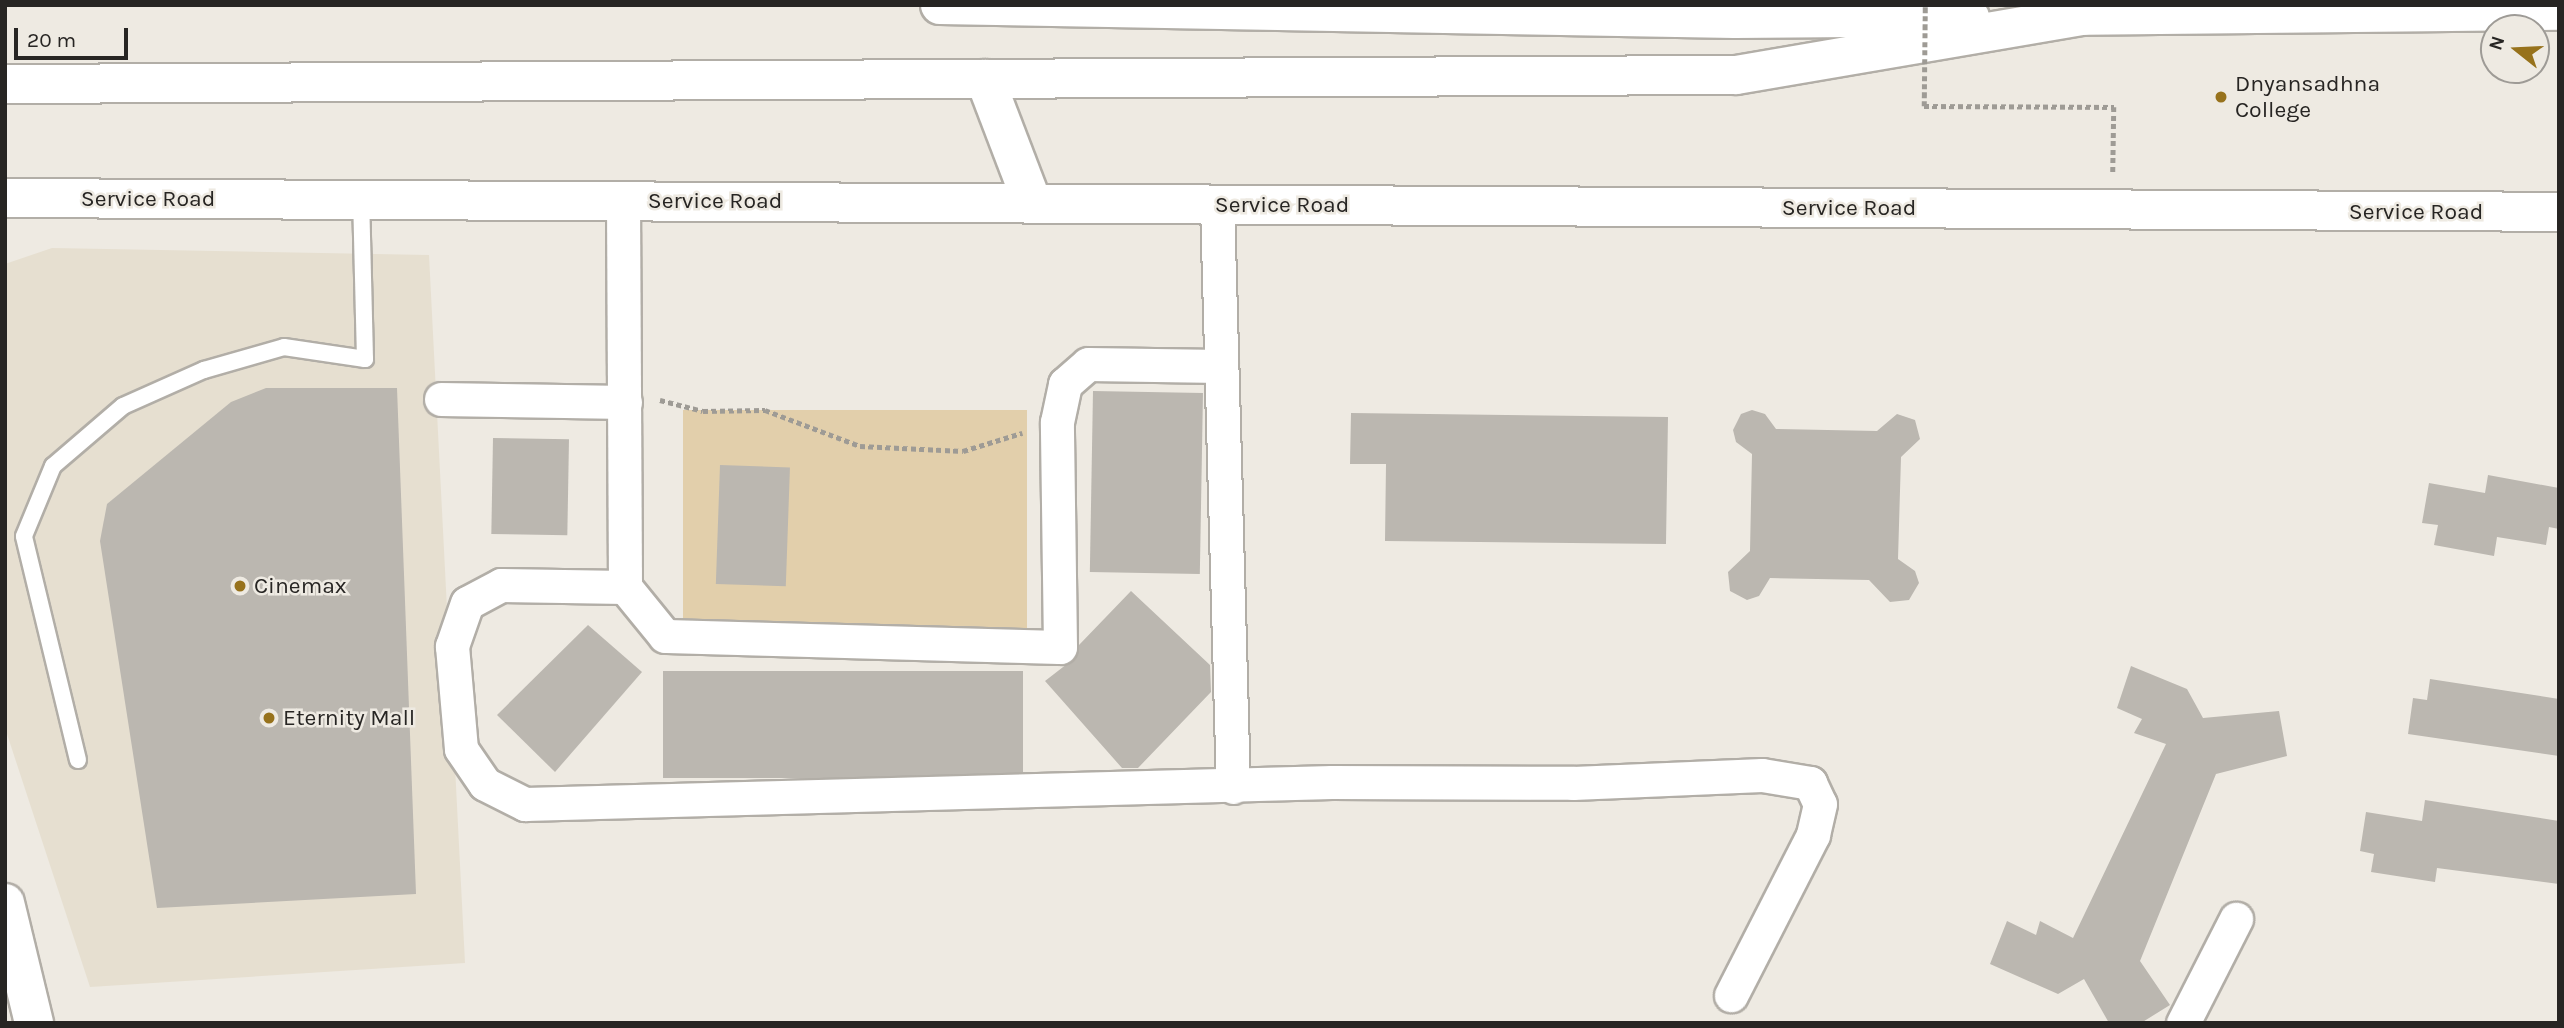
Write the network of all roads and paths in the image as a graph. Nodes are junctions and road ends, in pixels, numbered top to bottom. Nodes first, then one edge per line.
1 (940, 5) edge
2 (1925, 5) edge
3 (2559, 11) edge
4 (2088, 15) junction
5 (985, 79) junction
6 (10, 81) edge
7 (5, 198) edge
8 (361, 200) junction
9 (623, 201) junction
10 (1032, 202) junction
11 (1217, 205) junction
12 (2113, 210) junction
13 (2559, 212) edge
14 (1221, 366) junction
15 (625, 397) junction
16 (441, 399) dead end
17 (1058, 422) junction
18 (625, 587) junction
19 (78, 760) dead end
20 (1233, 788) junction
21 (5, 903) edge
22 (2236, 919) dead end
23 (1731, 995) dead end
24 (34, 1023) edge
25 (2183, 1023) edge

1 - 4 main road
2 - 12 path, bridge
3 - 4 main road
4 - 5 main road
5 - 6 main road
5 - 10 main road
7 - 8 main road, Service Road
8 - 9 main road, Service Road
8 - 19 lane
9 - 10 main road, Service Road
9 - 15 street
10 - 11 main road, Service Road
11 - 12 main road, Service Road
11 - 14 street
12 - 13 main road, Service Road
14 - 17 street
14 - 20 street
15 - 16 street
15 - 17 path
15 - 18 street
17 - 18 street
18 - 20 street
20 - 23 street
21 - 24 main road
22 - 25 street

